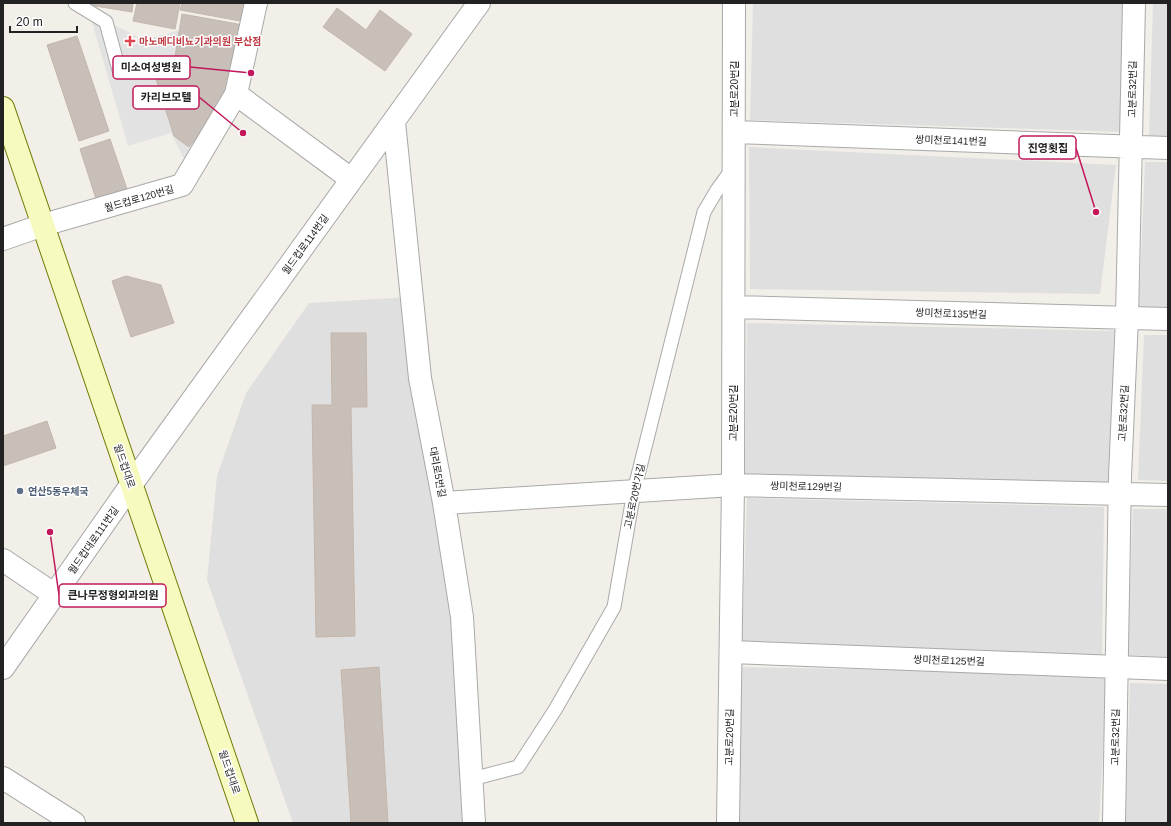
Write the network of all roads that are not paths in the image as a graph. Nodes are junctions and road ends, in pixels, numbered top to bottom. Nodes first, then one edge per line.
1 (75, 3) edge
2 (256, 3) edge
3 (479, 3) edge
4 (734, 3) edge
5 (1134, 3) edge
6 (119, 70) dead end
7 (236, 94) junction
8 (3, 108) edge
9 (394, 122) junction
10 (734, 132) junction
11 (1131, 147) junction
12 (1168, 148) edge
13 (734, 166) junction
14 (351, 180) junction
15 (43, 225) junction
16 (3, 239) edge
17 (734, 307) junction
18 (1127, 318) junction
19 (1168, 319) edge
20 (733, 484) junction
21 (132, 485) junction
22 (634, 491) junction
23 (1120, 494) junction
24 (1168, 495) edge
25 (444, 503) junction
26 (3, 560) edge
27 (55, 595) junction
28 (730, 652) junction
29 (1116, 667) junction
30 (3, 668) edge
31 (1168, 669) edge
32 (3, 778) edge
33 (472, 779) junction
34 (74, 823) edge
35 (247, 823) edge
36 (474, 823) edge
37 (728, 823) edge
38 (1114, 823) edge

1 - 6 lane
2 - 7 street, 월드컵로120번길
3 - 9 street, 월드컵로114번길
4 - 10 street, 고분로20번길
5 - 11 street, 고분로32번길
7 - 14 street
7 - 15 street, 월드컵로120번길
8 - 15 main road, 월드컵대로
9 - 14 street, 월드컵로114번길
9 - 25 street, 대리로5번길
10 - 11 street, 쌍미천로141번길
10 - 13 street, 고분로20번길
11 - 12 street, 쌍미천로141번길
11 - 18 street, 고분로32번길
13 - 17 street, 고분로20번길
13 - 22 lane, 고분로20번가길
14 - 21 street, 월드컵로114번길
15 - 16 street, 월드컵로120번길
15 - 21 main road, 월드컵대로
17 - 18 street, 쌍미천로135번길
17 - 20 street, 고분로20번길
18 - 19 street, 쌍미천로135번길
18 - 23 street, 고분로32번길
20 - 22 street, 쌍미천로129번길
20 - 23 street, 쌍미천로129번길
20 - 28 street, 고분로20번길
21 - 27 street, 월드컵대로111번길
21 - 35 main road, 월드컵대로
22 - 25 street, 쌍미천로129번길
22 - 33 lane, 고분로20번가길
23 - 24 street, 쌍미천로129번길
23 - 29 street, 고분로32번길
25 - 33 street, 대리로5번길
26 - 27 street
27 - 30 street, 월드컵대로111번길
28 - 29 street, 쌍미천로125번길
28 - 37 street, 고분로20번길
29 - 31 street, 쌍미천로125번길
29 - 38 street, 고분로32번길
32 - 34 street
33 - 36 street, 대리로5번길

